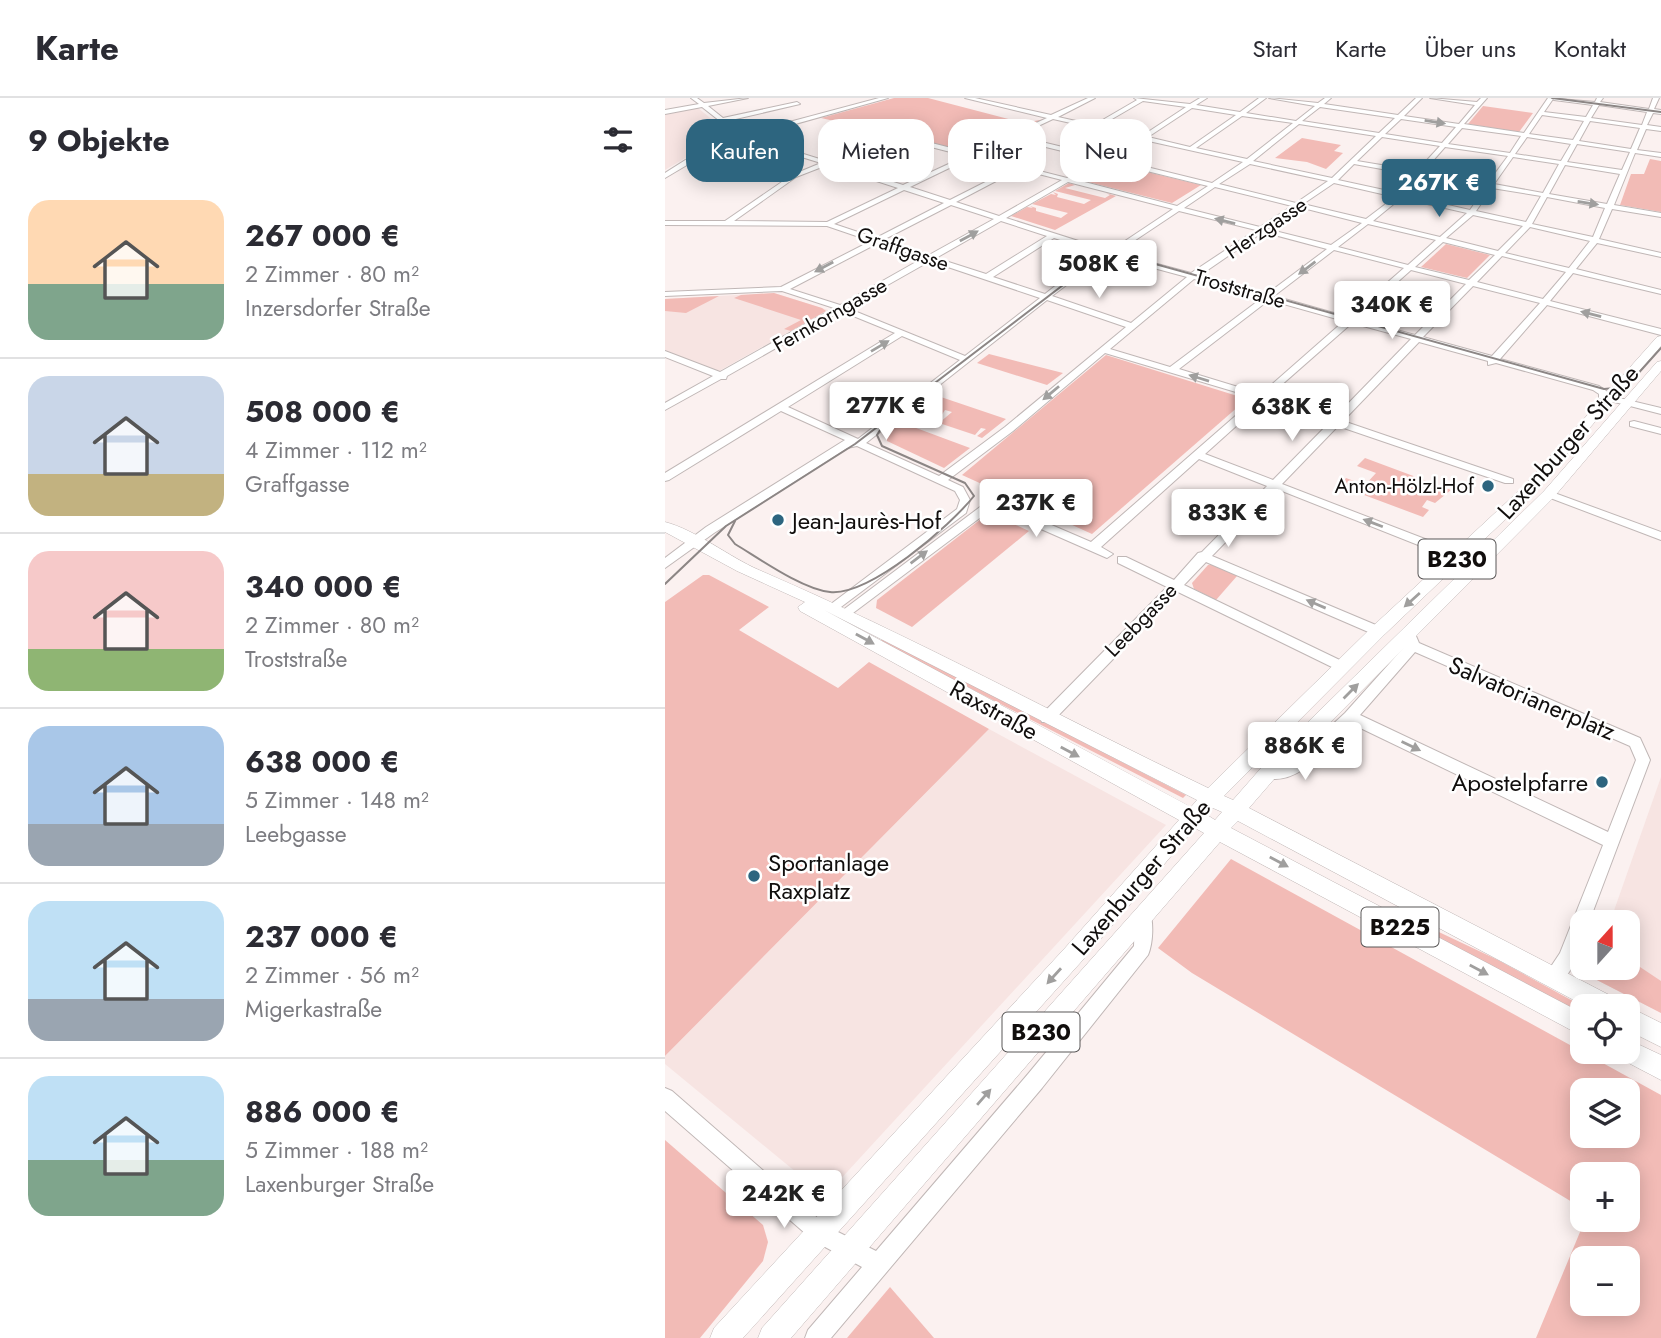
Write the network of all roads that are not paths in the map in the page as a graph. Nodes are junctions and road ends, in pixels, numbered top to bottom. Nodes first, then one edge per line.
1 (694, 98) edge
2 (745, 98) edge
3 (789, 98) edge
4 (885, 98) edge
5 (968, 98) edge
6 (1092, 98) edge
7 (1137, 98) edge
8 (1143, 98) edge
9 (1204, 98) edge
10 (1263, 98) edge
11 (1272, 98) edge
12 (1328, 98) edge
13 (1419, 98) edge
14 (1433, 98) edge
15 (1484, 98) edge
16 (1552, 98) edge
17 (1656, 98) edge
18 (1598, 101) edge
19 (797, 104) junction
20 (1478, 104) junction
21 (1319, 105) junction
22 (702, 106) junction
23 (1191, 106) junction
24 (1650, 111) junction
25 (665, 112) edge
26 (1661, 112) edge
27 (1540, 113) junction
28 (1241, 114) junction
29 (815, 117) junction
30 (1399, 117) junction
31 (1055, 118) junction
32 (721, 119) edge
33 (727, 119) edge
34 (1060, 119) edge
35 (1108, 119) edge
36 (1589, 119) junction
37 (804, 120) edge
38 (1046, 122) edge
39 (1297, 122) junction
40 (1460, 126) junction
41 (1643, 127) junction
42 (1661, 129) edge
43 (1152, 131) edge
44 (1380, 135) junction
45 (1525, 135) junction
46 (1152, 140) edge
47 (1576, 143) junction
48 (1444, 145) junction
49 (1191, 149) junction
50 (1633, 151) junction
51 (1510, 155) junction
52 (1661, 155) edge
53 (1248, 162) junction
54 (1352, 162) junction
55 (686, 163) edge
56 (1563, 163) junction
57 (818, 165) edge
58 (948, 168) edge
59 (1152, 170) edge
60 (1623, 172) junction
61 (1418, 174) junction
62 (665, 176) edge
63 (1333, 181) junction
64 (886, 182) edge
65 (990, 182) edge
66 (1063, 182) edge
67 (1074, 182) edge
68 (1213, 184) junction
69 (1488, 186) junction
70 (904, 188) junction
71 (1545, 195) junction
72 (1399, 196) junction
73 (950, 203) junction
74 (1300, 205) junction
75 (1610, 206) junction
76 (1177, 208) junction
77 (1472, 212) junction
78 (1661, 215) edge
79 (1001, 219) junction
80 (1367, 222) junction
81 (665, 223) edge
82 (727, 223) junction
83 (828, 223) junction
84 (1528, 225) junction
85 (1262, 230) junction
86 (1053, 235) junction
87 (876, 240) junction
88 (1441, 240) junction
89 (1595, 240) junction
90 (1334, 248) junction
91 (1500, 253) junction
92 (1108, 254) junction
93 (1661, 255) edge
94 (929, 258) junction
95 (1410, 267) junction
96 (1569, 270) junction
97 (1193, 276) junction
98 (987, 277) junction
99 (1472, 283) junction
100 (783, 289) junction
101 (1661, 292) edge
102 (665, 295) edge
103 (1269, 297) junction
104 (1047, 299) junction
105 (1544, 302) junction
106 (841, 308) junction
107 (1352, 320) junction
108 (1132, 326) junction
109 (1661, 332) edge
110 (902, 333) junction
111 (1415, 340) junction
112 (1661, 340) edge
113 (1104, 350) junction
114 (665, 354) edge
115 (967, 360) junction
116 (1496, 361) junction
117 (1484, 363) junction
118 (1661, 364) edge
119 (1173, 370) junction
120 (723, 377) junction
121 (1262, 397) junction
122 (1611, 397) junction
123 (1629, 402) junction
124 (665, 407) edge
125 (780, 407) junction
126 (1661, 411) edge
127 (1334, 422) junction
128 (1634, 424) dead end
129 (1661, 431) edge
130 (852, 443) junction
131 (1198, 455) junction
132 (665, 478) edge
133 (941, 480) junction
134 (1509, 481) dead end
135 (1274, 484) junction
136 (1549, 494) junction
137 (668, 528) edge
138 (1661, 536) edge
139 (696, 544) junction
140 (1093, 547) junction
141 (1107, 554) dead end
142 (1202, 556) junction
143 (1459, 557) junction
144 (1122, 560) dead end
145 (665, 564) edge
146 (774, 584) junction
147 (1174, 584) junction
148 (839, 610) junction
149 (1378, 631) junction
150 (1411, 640) junction
151 (1343, 667) junction
152 (1350, 717) junction
153 (1047, 718) junction
154 (1268, 773) junction
155 (1210, 798) junction
156 (1235, 810) junction
157 (1193, 817) junction
158 (1218, 830) junction
159 (1611, 841) junction
160 (1143, 915) junction
161 (1553, 977) junction
162 (1585, 994) edge
163 (1570, 1019) edge
164 (1640, 1024) edge
165 (1661, 1035) edge
166 (1640, 1057) edge
167 (1661, 1068) edge
168 (665, 1098) edge
169 (821, 1234) junction
170 (851, 1250) junction
171 (877, 1263) junction
172 (725, 1338) edge
173 (772, 1338) edge
174 (816, 1338) edge

1 - 22 street, Troststraße
2 - 22 street
3 - 19 street
4 - 29 street
5 - 31 street
6 - 31 street
7 - 8 street
8 - 23 street
8 - 35 street
9 - 23 street
10 - 28 street
11 - 21 street
12 - 21 street
13 - 30 street, Herzgasse
14 - 20 street
15 - 20 street
16 - 18 street
16 - 27 street
17 - 24 street
18 - 24 street
18 - 36 street
19 - 29 street
19 - 33 street
20 - 40 street
21 - 30 street
21 - 39 street
22 - 25 street
22 - 32 street, Troststraße
23 - 28 street
23 - 43 street
24 - 26 street
24 - 41 street
27 - 36 street
27 - 45 street
28 - 39 street
28 - 49 street
29 - 37 street
30 -> 40 street
30 - 44 street, Herzgasse
31 - 34 street
31 - 38 street
36 - 41 street
36 - 47 street
39 - 44 street
39 - 53 street
40 - 45 street
40 - 48 street
41 - 42 street
41 - 50 street
44 - 48 street
44 - 54 street, Herzgasse
45 - 47 street
45 - 51 street
46 - 49 street
47 - 50 street
47 - 56 street
48 - 51 street
48 - 61 street
49 - 53 street
50 - 52 street
50 - 60 street
51 - 56 street
51 - 69 street
53 - 63 street
53 - 68 street
54 - 61 street
54 - 63 street, Herzgasse
55 - 62 street
56 - 60 street
56 - 71 street
57 - 82 street
58 - 70 street
59 - 68 street
60 - 75 street
61 - 69 street
61 - 72 street
63 - 72 street
63 - 74 street, Herzgasse
64 - 70 street, Troststraße
65 - 73 street
66 - 79 street, Fernkorngasse
67 - 76 street
68 - 74 street
68 - 76 street
69 - 71 street
69 - 77 street
70 - 73 street, Troststraße
70 - 83 street
71 -> 75 street
71 - 84 street
72 - 77 street
72 - 80 street
73 - 79 street, Troststraße
73 - 87 street
74 - 80 street
74 - 85 street, Herzgasse
75 - 78 street
75 - 89 street
85 -> 76 street
76 - 92 street
77 - 84 street
77 - 88 street
79 - 86 street, Troststraße
94 -> 79 street, Fernkorngasse
80 - 88 street
80 - 90 street
81 - 82 street, Graffgasse
82 - 83 street, Graffgasse
83 - 87 street, Graffgasse
84 - 89 street
84 - 91 street
85 - 90 street
85 - 97 street, Herzgasse
86 - 92 street, Troststraße
86 - 98 street
87 - 94 street, Graffgasse
87 -> 100 street
88 - 91 street
88 - 95 street
89 - 93 street
89 - 96 street
90 - 95 street
90 -> 103 street
91 - 96 street
91 - 99 street, Leebgasse
92 - 97 street, Troststraße
92 - 104 street
94 - 98 street, Graffgasse
94 - 106 street, Fernkorngasse
95 - 99 street
95 - 107 street
96 - 101 street
96 - 105 street
97 - 103 street, Troststraße
97 - 108 street, Herzgasse
98 - 104 street, Graffgasse
99 - 105 street
99 - 111 street, Leebgasse
100 - 102 street
100 - 106 street
103 - 107 street, Troststraße
103 - 119 street
104 - 108 street, Graffgasse
104 - 115 street
109 -> 105 street
105 - 116 street
106 - 110 street
106 - 120 street, Fernkorngasse
107 - 111 street, Troststraße
107 - 121 street
108 - 113 street, Herzgasse
110 - 115 street
125 -> 110 street
111 - 116 street, Troststraße
111 - 117 street, Troststraße
111 - 127 street, Leebgasse
112 - 122 main road, Laxenburger Straße / B230
113 - 119 street
113 -> 133 street, Herzgasse
114 - 120 street
115 - 130 street
116 - 117 street
116 - 122 street, Troststraße
117 - 122 street, Troststraße
118 - 123 main road, Laxenburger Straße / B230
121 -> 119 street
120 - 124 street, Fernkorngasse
121 - 127 street
121 - 131 street
122 - 123 street, Troststraße
122 - 143 main road, Laxenburger Straße / B230
123 - 126 street, Troststraße
123 - 136 main road, Laxenburger Straße / B230
125 - 130 street
125 - 132 street
127 - 134 street
127 - 135 street, Leebgasse
128 - 129 street
130 - 133 street
130 - 139 street
131 - 135 street
131 - 140 street
133 - 148 street
135 - 142 street, Leebgasse
143 -> 135 street
136 - 138 street
136 - 150 main road, Laxenburger Straße / B230
137 - 139 main road, Raxstraße / B225
139 - 145 street
139 - 146 main road, Raxstraße / B225
140 - 141 street
148 -> 140 street
142 - 147 street, Leebgasse
149 -> 142 street
143 -> 149 main road, Laxenburger Straße / B230
144 - 147 street
146 - 148 main road, Raxstraße / B225
146 -> 157 main road, Raxstraße / B225
147 - 151 street
147 - 153 street, Leebgasse
148 - 153 main road, Raxstraße / B225
149 - 151 main road, Laxenburger Straße / B230
150 - 152 street, Laxenburger Straße
154 -> 150 main road, Laxenburger Straße / B230
150 - 159 street, Salvatorianerplatz
151 - 155 main road, Laxenburger Straße / B230
152 - 154 street, Laxenburger Straße
152 -> 159 street
153 - 155 main road, Raxstraße / B225
154 - 156 main road, Laxenburger Straße / B230
155 - 156 main road, B225
155 - 157 main road, Laxenburger Straße / B230
156 - 158 main road, Laxenburger Straße / B230
156 - 161 main road, B225
157 - 158 main road, Raxstraße / B225
157 -> 169 main road, Laxenburger Straße / B230
158 - 160 main road, Laxenburger Straße / B230
158 -> 163 main road, B225
159 - 161 street, Salvatorianerplatz
170 -> 160 main road, Laxenburger Straße / B230
160 - 171 street, Laxenburger Straße
161 - 162 main road, B225
164 - 165 main road
166 - 167 main road
168 - 169 street
169 - 170 street
169 - 172 main road, Laxenburger Straße / B230
170 - 171 street
170 - 173 main road, Laxenburger Straße / B230
171 - 174 street, Laxenburger Straße

